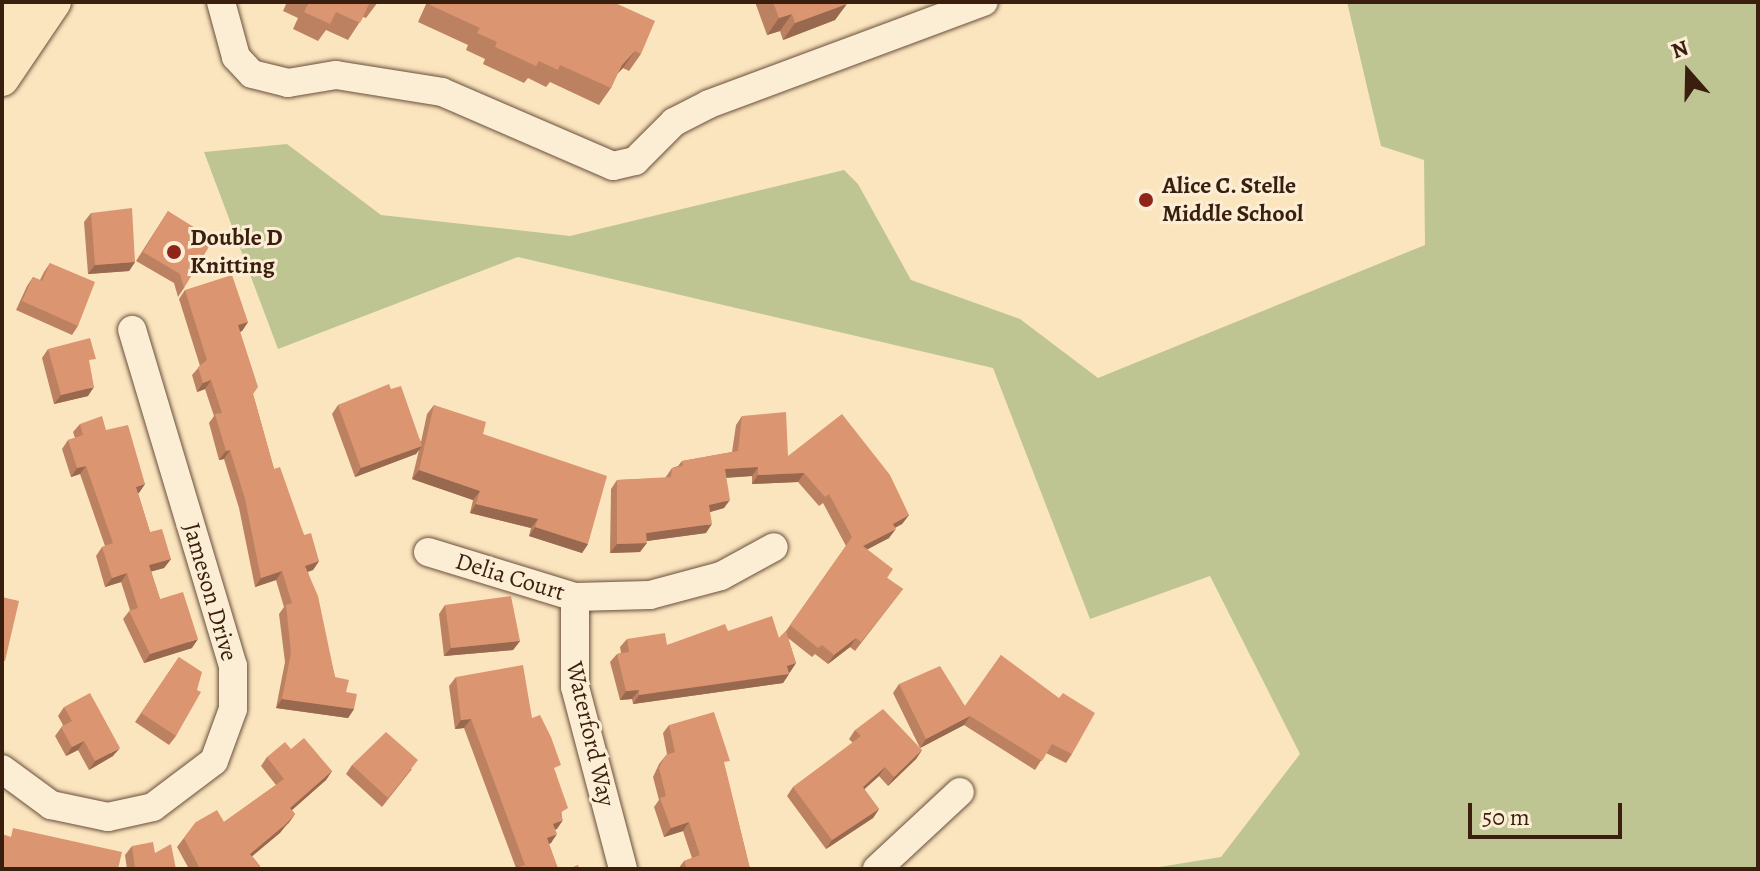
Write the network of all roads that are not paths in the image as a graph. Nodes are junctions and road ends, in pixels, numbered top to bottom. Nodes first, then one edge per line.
1 (24, 2) edge
2 (54, 2) edge
3 (984, 2) edge
4 (227, 6) edge
5 (2, 38) edge
6 (2, 79) edge
7 (132, 330) dead end
8 (774, 547) dead end
9 (428, 552) dead end
10 (575, 597) junction
11 (2, 769) edge
12 (960, 792) dead end
13 (623, 869) edge
14 (877, 869) edge

1 - 5 main road
2 - 6 main road
3 - 4 street
7 - 11 street, Jameson Drive
8 - 10 street, Delia Court
9 - 10 street, Delia Court
10 - 13 street, Waterford Way
12 - 14 street

